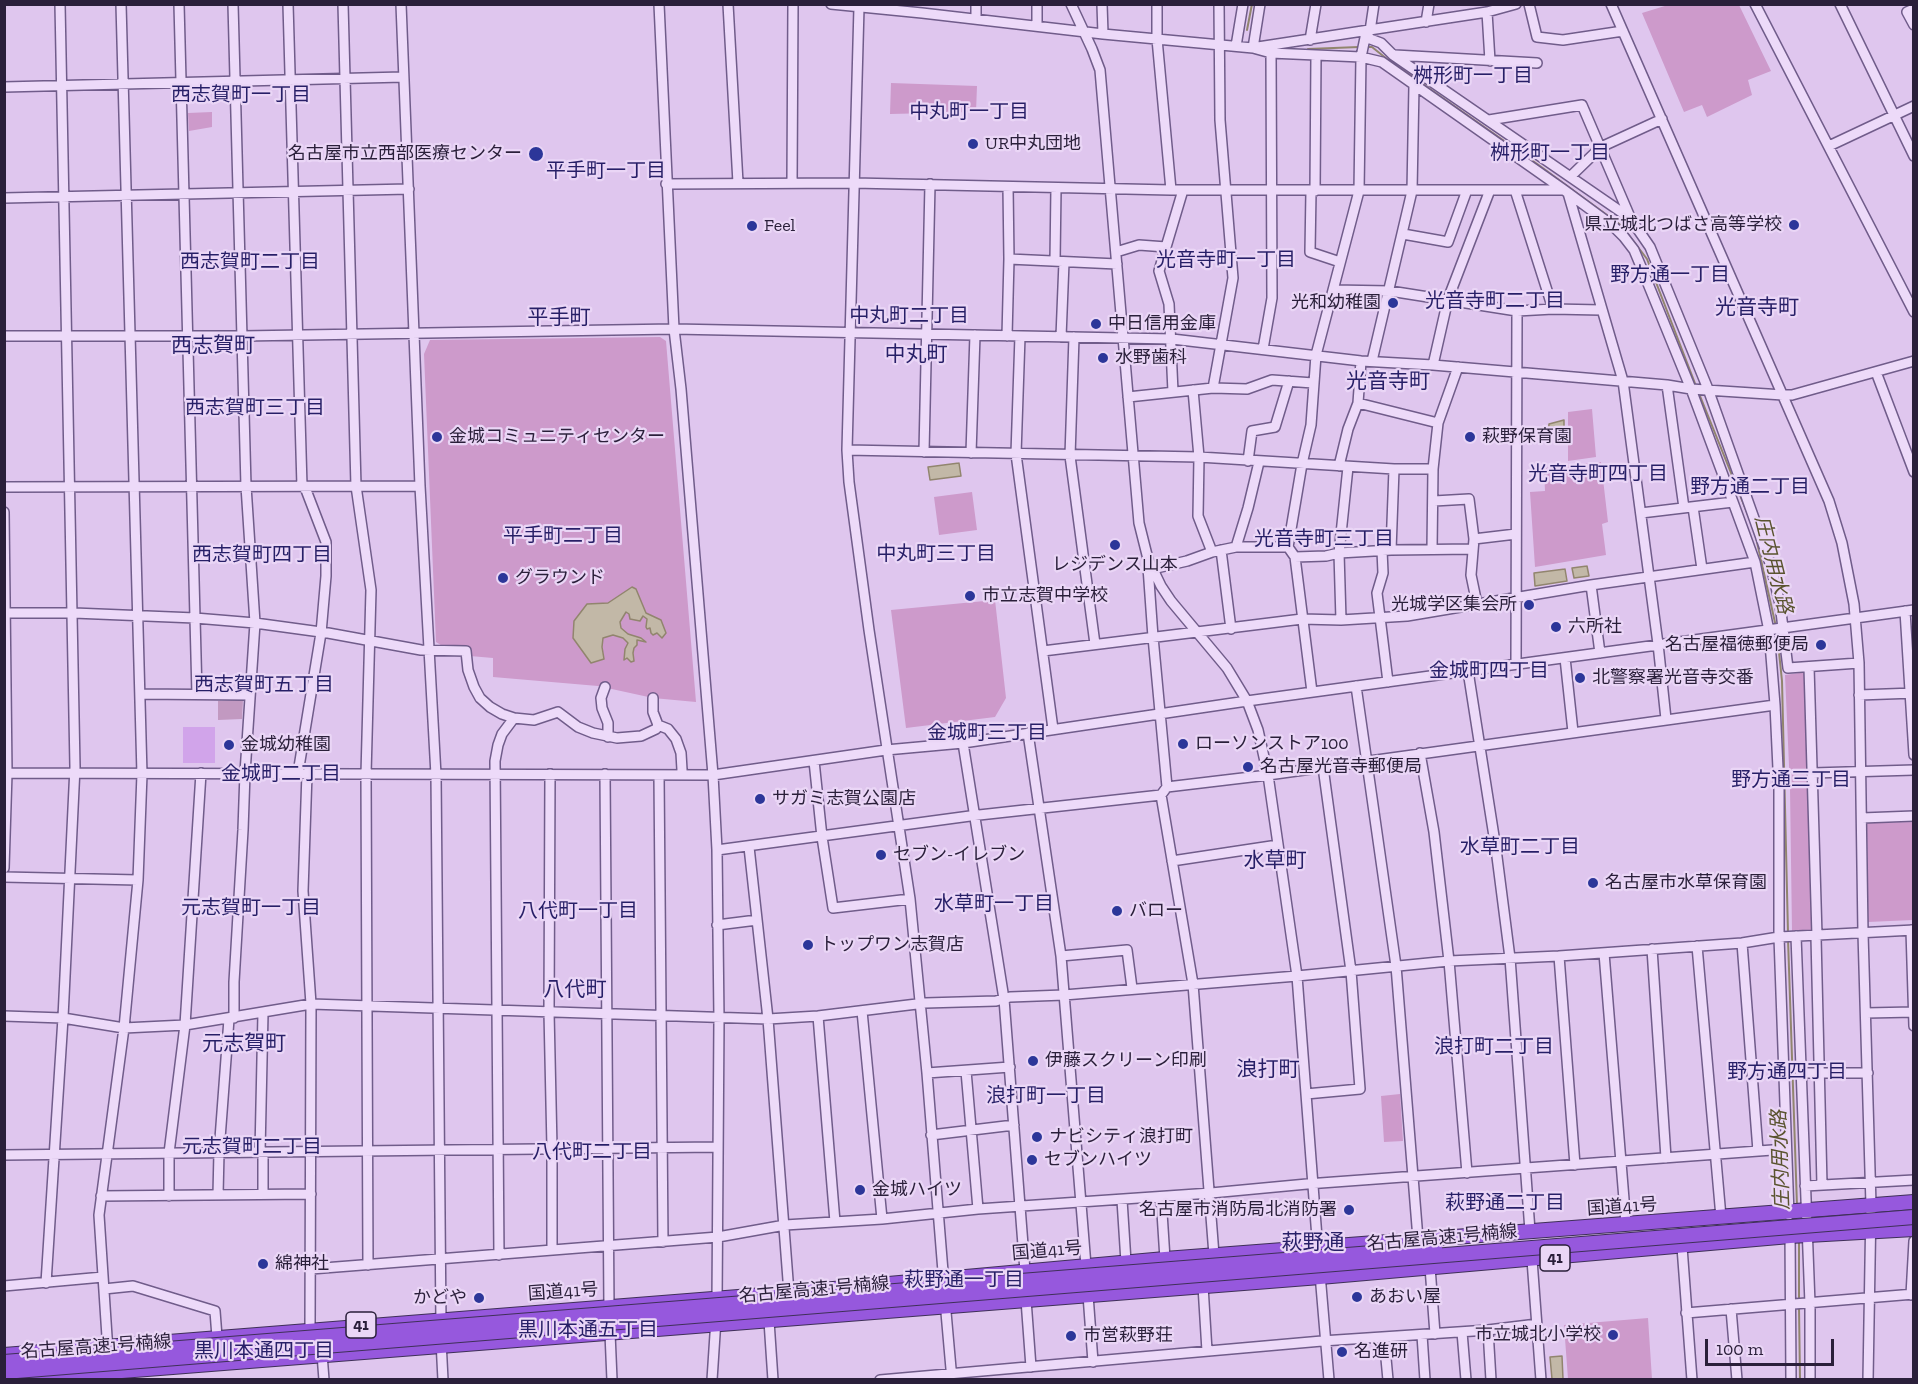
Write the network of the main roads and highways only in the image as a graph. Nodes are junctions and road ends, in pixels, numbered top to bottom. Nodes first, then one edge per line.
1 (1914, 1202) edge
2 (1914, 1210) edge
3 (1914, 1217) edge
4 (1914, 1229) edge
5 (4, 1354) edge
6 (4, 1362) edge
7 (4, 1372) edge
8 (109, 1375) edge
9 (7, 1380) edge

1 - 5 highway, 国道41号 / 41
2 - 6 highway, 名古屋高速1号楠線, bridge
3 - 7 highway, 名古屋高速1号楠線, bridge
4 - 8 highway, 41
8 - 9 highway, 41

